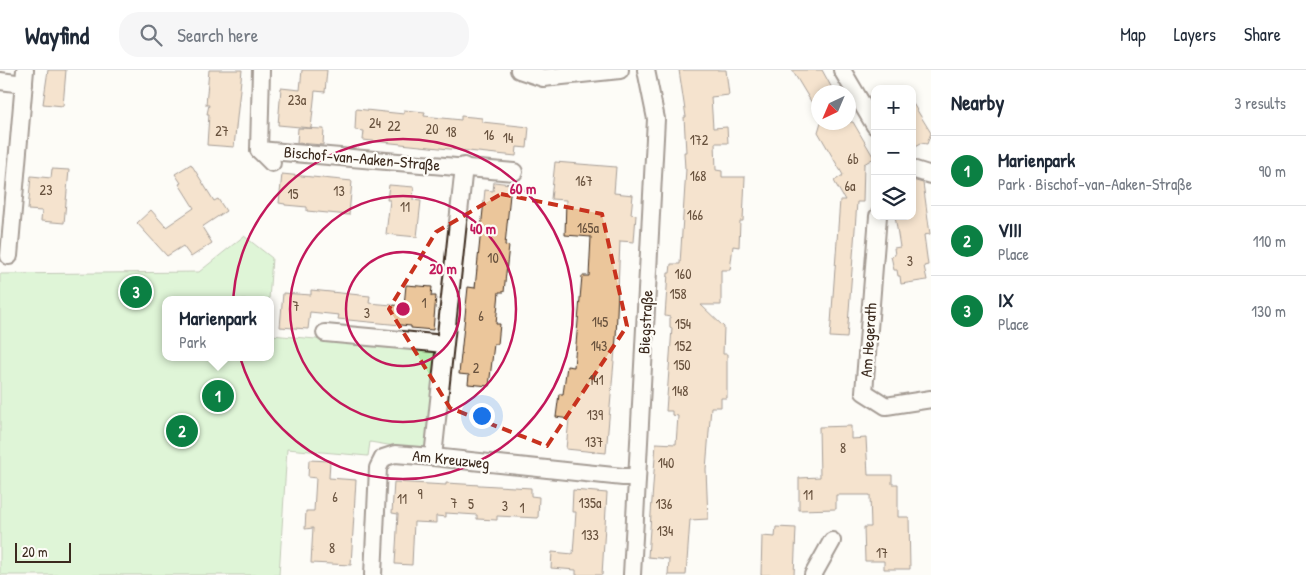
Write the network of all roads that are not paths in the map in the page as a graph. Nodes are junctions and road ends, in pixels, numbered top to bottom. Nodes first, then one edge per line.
1 (261, 70) edge
2 (519, 70) edge
3 (620, 70) edge
4 (646, 70) edge
5 (842, 70) edge
6 (25, 77) edge
7 (0, 81) edge
8 (871, 119) edge
9 (259, 150) junction
10 (272, 163) dead end
11 (464, 166) junction
12 (916, 170) edge
13 (514, 172) dead end
14 (931, 175) edge
15 (878, 220) edge
16 (9, 256) dead end
17 (325, 333) dead end
18 (445, 344) junction
19 (931, 399) edge
20 (433, 457) junction
21 (636, 477) junction
22 (832, 541) dead end
23 (373, 575) edge
24 (632, 575) edge
25 (813, 575) edge

1 - 9 street
2 - 3 street
4 - 21 street, Biegstraße
5 - 8 street
6 - 7 street
6 - 16 street
9 - 10 street
9 - 11 street, Bischof-van-Aaken-Straße
11 - 13 street, Bischof-van-Aaken-Straße
11 - 18 street, Bischof-van-Aaken-Straße
12 - 14 street
15 - 19 street, Am Hegerath
17 - 18 street
18 - 20 street, Bischof-van-Aaken-Straße
20 - 21 street, Am Kreuzweg
20 - 23 street, Am Kreuzweg
21 - 24 street, Biegstraße
22 - 25 street

